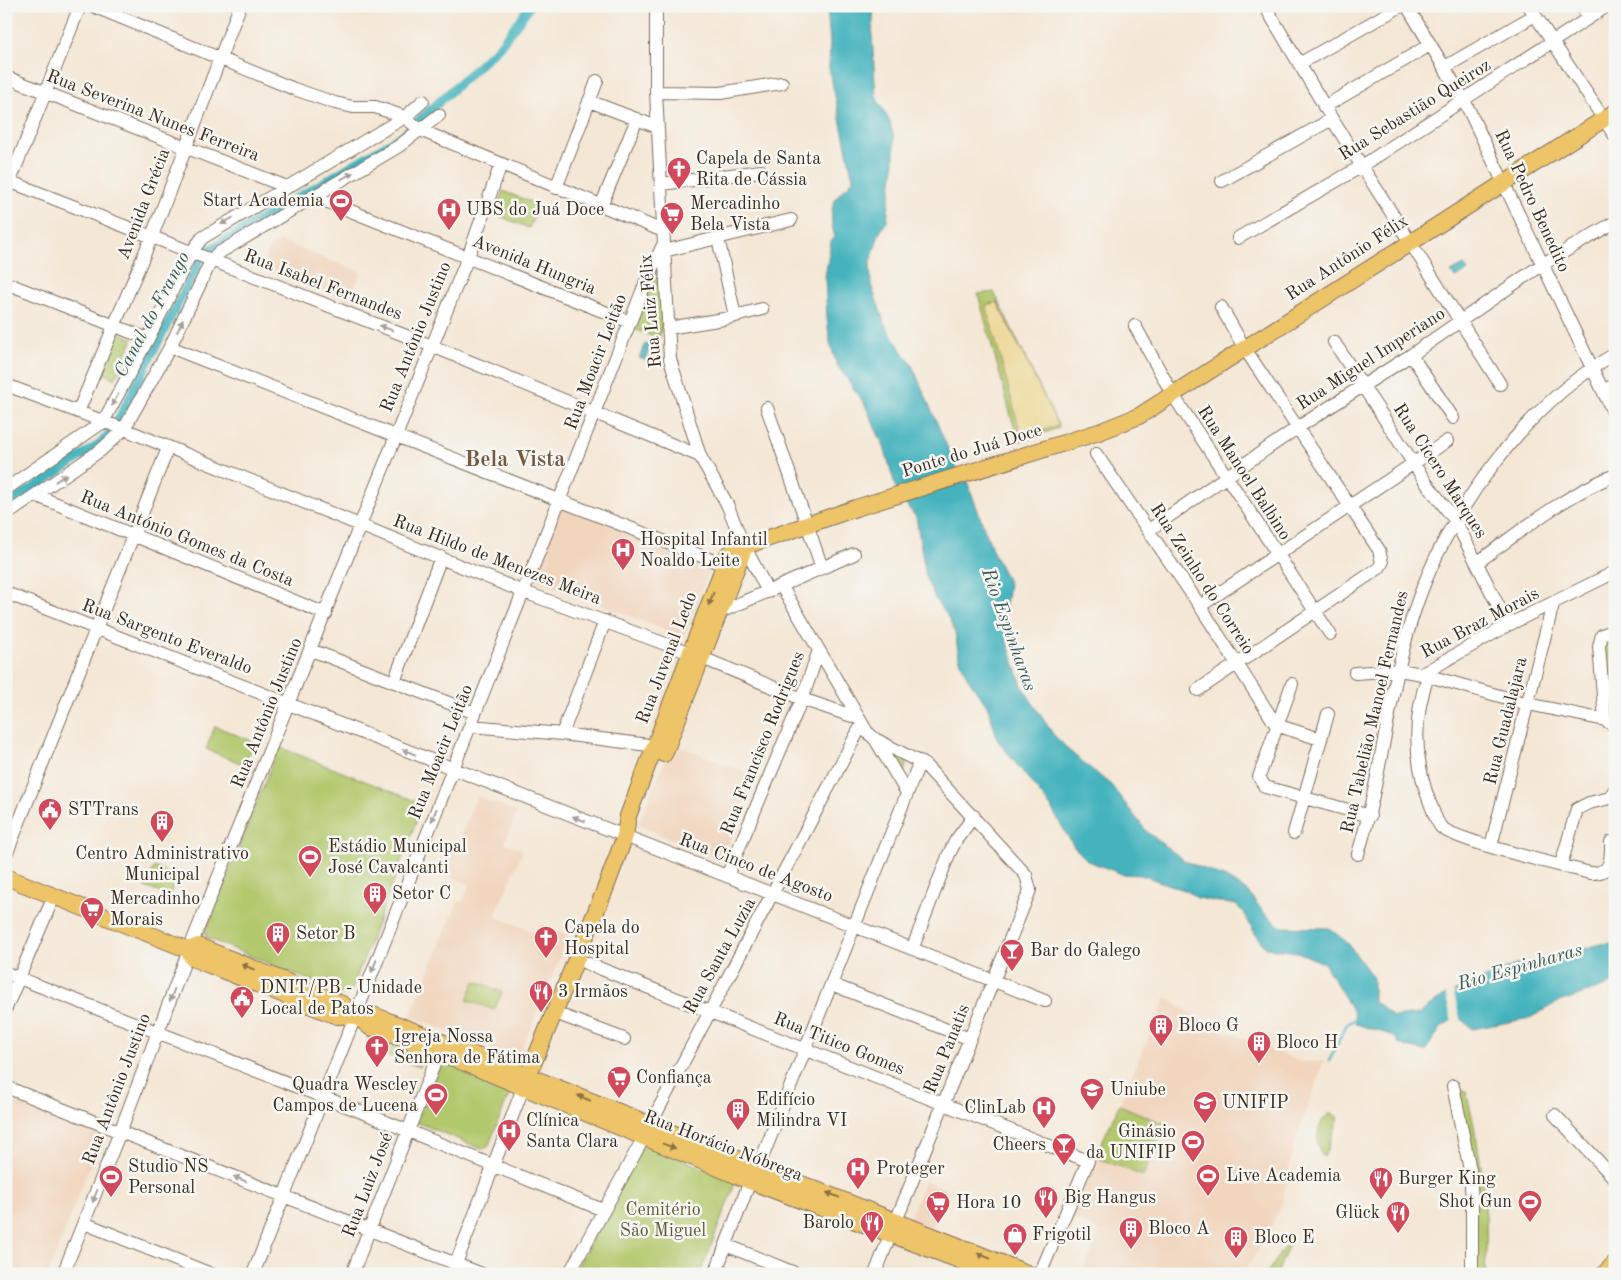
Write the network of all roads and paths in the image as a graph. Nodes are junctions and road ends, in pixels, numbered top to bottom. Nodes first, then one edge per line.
1 (80, 6) edge
2 (94, 6) edge
3 (240, 6) edge
4 (656, 6) edge
5 (1266, 6) edge
6 (1401, 6) edge
7 (1407, 6) edge
8 (1582, 6) edge
9 (1607, 6) edge
10 (1532, 11) edge
11 (1589, 18) junction
12 (1553, 43) junction
13 (1430, 45) junction
14 (219, 57) junction
15 (1299, 64) junction
16 (1444, 67) junction
17 (6, 77) edge
18 (597, 81) dead end
19 (782, 83) dead end
20 (656, 92) junction
21 (46, 93) junction
22 (1464, 100) junction
23 (423, 101) dead end
24 (589, 101) junction
25 (1324, 106) junction
26 (439, 115) dead end
27 (1609, 115) edge
28 (1332, 119) junction
29 (637, 120) junction
30 (413, 123) junction
31 (657, 127) junction
32 (1615, 136) edge
33 (184, 148) junction
34 (501, 164) junction
35 (1362, 166) junction
36 (761, 171) dead end
37 (1222, 181) dead end
38 (1504, 181) junction
39 (8, 184) edge
40 (662, 184) junction
41 (287, 186) junction
42 (556, 188) junction
43 (313, 196) junction
44 (601, 206) junction
45 (791, 220) dead end
46 (1615, 222) edge
47 (663, 231) junction
48 (152, 236) junction
49 (718, 238) junction
50 (1238, 238) dead end
51 (1410, 241) junction
52 (664, 248) junction
53 (191, 252) junction
54 (468, 257) junction
55 (211, 261) junction
56 (1543, 264) junction
57 (6, 283) edge
58 (1221, 307) dead end
59 (762, 309) dead end
60 (735, 316) junction
61 (630, 322) junction
62 (1460, 322) junction
63 (115, 326) junction
64 (1135, 326) dead end
65 (668, 328) junction
66 (148, 339) junction
67 (1334, 342) dead end
68 (432, 346) junction
69 (170, 347) junction
70 (1245, 349) junction
71 (1615, 354) edge
72 (1412, 355) junction
73 (1592, 368) junction
74 (1500, 384) dead end
75 (6, 385) edge
76 (1615, 385) edge
77 (1362, 386) junction
78 (1603, 390) junction
79 (1174, 395) junction
80 (767, 408) dead end
81 (78, 412) junction
82 (596, 412) junction
83 (1615, 416) edge
84 (1453, 418) dead end
85 (103, 422) junction
86 (1297, 428) junction
87 (124, 430) junction
88 (1099, 432) joint
89 (395, 435) junction
90 (1447, 441) dead end
91 (168, 448) junction
92 (1096, 454) dead end
93 (700, 456) junction
94 (1414, 462) junction
95 (1615, 475) edge
96 (1226, 476) junction
97 (6, 489) edge
98 (35, 495) junction
99 (560, 499) junction
100 (1349, 506) junction
101 (6, 515) edge
102 (1455, 520) junction
103 (359, 525) junction
104 (805, 525) junction
105 (1149, 530) junction
106 (132, 536) junction
107 (745, 546) junction
108 (854, 554) dead end
109 (1276, 554) junction
110 (441, 556) junction
111 (1478, 562) junction
112 (724, 564) junction
113 (822, 568) junction
114 (1615, 572) edge
115 (782, 587) junction
116 (524, 592) junction
117 (768, 592) junction
118 (8, 597) edge
119 (1553, 604) junction
120 (1200, 606) junction
121 (720, 612) junction
122 (1315, 612) junction
123 (326, 614) junction
124 (605, 621) junction
125 (1508, 625) junction
126 (97, 628) junction
127 (1615, 630) edge
128 (1330, 634) dead end
129 (311, 650) junction
130 (819, 650) junction
131 (696, 655) junction
132 (1237, 664) junction
133 (1399, 670) junction
134 (1355, 673) dead end
135 (1425, 675) junction
136 (394, 682) junction
137 (1292, 684) dead end
138 (1198, 690) dead end
139 (802, 699) junction
140 (289, 704) junction
141 (1528, 704) junction
142 (475, 713) junction
143 (1328, 714) dead end
144 (860, 721) junction
145 (1611, 722) edge
146 (1276, 725) junction
147 (471, 726) junction
148 (562, 734) junction
149 (875, 738) junction
150 (1320, 738) junction
151 (656, 746) junction
152 (920, 761) junction
153 (454, 770) junction
154 (1615, 789) edge
155 (907, 792) junction
156 (1303, 799) junction
157 (974, 816) junction
158 (1370, 816) junction
159 (1294, 833) dead end
160 (625, 836) junction
161 (1611, 842) dead end
162 (1491, 846) junction
163 (1358, 854) dead end
164 (6, 855) edge
165 (1561, 865) junction
166 (727, 876) junction
167 (6, 877) edge
168 (773, 894) junction
169 (54, 896) junction
170 (854, 924) junction
171 (913, 947) junction
172 (189, 950) junction
173 (576, 958) junction
174 (6, 973) edge
175 (19, 978) junction
176 (994, 980) junction
177 (831, 984) junction
178 (1045, 1001) dead end
179 (6, 1008) edge
180 (709, 1011) junction
181 (556, 1013) junction
182 (355, 1016) junction
183 (157, 1032) junction
184 (624, 1039) dead end
185 (970, 1039) junction
186 (806, 1050) junction
187 (439, 1052) junction
188 (526, 1078) junction
189 (1453, 1086) dead end
190 (6, 1087) edge
191 (323, 1097) junction
192 (943, 1104) junction
193 (1555, 1115) dead end
194 (408, 1131) junction
195 (647, 1131) junction
196 (120, 1132) junction
197 (494, 1165) junction
198 (754, 1174) junction
199 (1615, 1179) edge
200 (285, 1197) junction
201 (603, 1210) junction
202 (84, 1223) junction
203 (894, 1227) junction
204 (370, 1231) junction
205 (726, 1245) junction
206 (1615, 1263) edge
207 (454, 1269) edge
208 (63, 1274) edge
209 (211, 1274) edge
210 (254, 1274) edge
211 (352, 1274) edge
212 (482, 1274) edge
213 (568, 1274) edge
214 (714, 1274) edge
215 (797, 1274) edge
216 (875, 1274) edge
217 (996, 1274) edge
218 (1029, 1274) edge
219 (1040, 1274) edge
220 (1472, 1274) edge
221 (1604, 1274) edge

1 - 21 street
2 - 14 street
3 - 14 street, Avenida Grécia
4 - 20 street, Rua Luiz Félix
5 - 15 street
6 - 15 street
7 - 13 street, Rua Pedro Benedito
8 - 11 street
9 - 11 street, Rua Sebastião Queiroz
10 - 12 street
10 - 16 street
11 - 12 street, Rua Sebastião Queiroz
12 - 22 street, Rua Sebastião Queiroz
12 - 27 street
13 - 16 street, Rua Pedro Benedito
13 - 25 street
14 - 30 street
14 - 33 street, Avenida Grécia
15 - 25 street
16 - 22 street, Rua Pedro Benedito
17 - 21 street, Rua Severina Nunes Ferreira
18 - 24 street
19 - 20 street
20 - 31 street, Rua Luiz Félix
21 - 33 street, Rua Severina Nunes Ferreira
21 - 39 street
22 - 35 street, Rua Sebastião Queiroz
22 - 38 street, Rua Pedro Benedito
23 - 30 street
24 - 29 street
24 - 42 street
25 - 28 street
26 - 30 street
27 - 32 street
27 - 38 main road, Rua Antônio Félix
28 - 35 street
28 - 37 street
29 - 31 street
29 - 44 street
30 - 34 street
30 - 41 street
43 -> 30 street
31 - 40 street, Rua Luiz Félix
33 - 41 street, Rua Severina Nunes Ferreira
33 - 48 street, Avenida Grécia
34 - 42 street
34 - 54 street, Rua Antônio Justino
35 - 50 street, Rua Sebastião Queiroz
35 - 51 street
36 - 40 street
38 - 51 main road, Rua Antônio Félix
38 - 56 street, Rua Pedro Benedito
39 - 48 street, Rua Isabel Fernandes
40 - 47 street, Rua Luiz Félix
41 -> 53 street
42 - 44 street
43 - 54 street, Avenida Hungria
43 - 55 street
44 - 47 street
45 - 49 street
46 - 56 street, Rua Miguel Imperiano
47 - 52 street, Rua Luiz Félix
48 - 53 street, Rua Isabel Fernandes
48 - 63 street, Avenida Grécia
49 - 52 street
49 - 60 street
51 - 62 street
51 - 70 main road, Rua Antônio Félix
52 - 61 street, Rua Moacir Leitão
52 - 65 street, Rua Luiz Félix
53 - 55 street, Rua Isabel Fernandes
53 - 66 street
54 - 61 street, Avenida Hungria
54 - 68 street, Rua Antônio Justino
68 -> 55 street, Rua Isabel Fernandes
69 -> 55 street
56 - 62 street, Rua Miguel Imperiano
56 - 73 street, Rua Pedro Benedito
57 - 63 street
58 - 70 street
59 - 60 street
60 - 65 street
61 - 82 street, Rua Moacir Leitão
62 - 72 street, Rua Miguel Imperiano
62 - 74 street
63 - 66 street
63 - 81 street, Avenida Grécia
64 - 79 street, Rua Manoel Balbino
65 - 93 street, Rua Luiz Félix
66 -> 85 street
67 - 77 street, Rua Cícero Marques
68 - 82 street, Rua Isabel Fernandes
68 - 89 street, Rua Antônio Justino
69 - 87 street
69 - 89 street
70 - 79 main road, Rua Antônio Félix
70 - 86 street
71 - 73 street, Rua Tabelião Manoel Fernandes
72 - 77 street, Rua Miguel Imperiano
72 - 84 street
73 - 78 street, Rua Pedro Benedito
73 - 102 street, Rua Tabelião Manoel Fernandes
75 - 81 street, Rua Hildo de Menezes Meira
76 - 78 street
77 - 86 street, Rua Miguel Imperiano
77 - 94 street, Rua Cícero Marques
78 - 83 street, Rua Pedro Benedito
79 - 88 main road, Rua Antônio Félix
79 - 96 street, Rua Manoel Balbino
80 - 104 street
81 - 85 street, Rua Hildo de Menezes Meira
82 - 93 street, Rua Isabel Fernandes
82 - 99 street, Rua Moacir Leitão
85 - 87 street, Rua Hildo de Menezes Meira
85 - 97 street
86 - 96 street, Rua Miguel Imperiano
86 - 100 street
87 - 91 street, Rua Hildo de Menezes Meira
98 -> 87 street
88 - 104 main road, Ponte do Juá Doce
89 - 99 street
89 - 103 street, Rua Antônio Justino
90 - 94 street
91 - 103 street, Rua Hildo de Menezes Meira
91 - 106 street
92 - 105 street, Rua Zeinho do Correio
93 - 107 street, Rua Luiz Félix
94 - 100 street
94 - 102 street, Rua Cícero Marques
95 - 111 street
96 - 105 street, Rua Miguel Imperiano
96 - 109 street, Rua Manoel Balbino
98 - 101 street
98 - 106 street, Rua António Gomes da Costa
99 - 112 street
99 - 116 street, Rua Moacir Leitão
100 - 109 street
100 - 122 street
102 - 111 street, Rua Cícero Marques
102 - 133 street, Rua Tabelião Manoel Fernandes
103 - 110 street, Rua Hildo de Menezes Meira
103 - 123 street, Rua Antônio Justino
104 - 107 main road, Ponte do Juá Doce
104 - 113 street
105 - 120 street, Rua Zeinho do Correio
106 - 123 street, Rua António Gomes da Costa
106 - 126 street
107 - 112 main road, Rua Juvenal Ledo
107 - 117 street, Rua Luiz Félix
107 - 121 main road, Rua Juvenal Ledo
108 - 113 street
109 - 120 street
109 - 122 street, Rua Manoel Balbino
110 - 116 street, Rua Hildo de Menezes Meira
110 - 136 street
111 - 125 street, Rua Cícero Marques
112 -> 131 main road, Rua Juvenal Ledo
113 - 115 street
114 - 119 street, Rua Braz Morais
115 - 117 street
115 - 130 street
116 - 124 street, Rua Hildo de Menezes Meira
116 - 142 street, Rua Moacir Leitão
117 - 121 street
118 - 126 street, Rua Sargento Everaldo
119 - 125 street, Rua Braz Morais
119 - 141 street, Rua Guadalajara
120 - 132 street, Rua Zeinho do Correio
121 - 131 main road, Rua Juvenal Ledo
122 - 128 street, Rua Manoel Balbino
122 - 132 street
123 - 129 street, Rua Antônio Justino
124 - 131 street, Rua Hildo de Menezes Meira
124 - 148 street
125 - 135 street, Rua Braz Morais
126 - 140 street, Rua Sargento Everaldo
126 - 164 street
127 - 145 street
129 - 136 street
129 - 140 street, Rua Antônio Justino
130 - 139 street, Rua Francisco Rodrigues
130 - 144 street
131 - 139 street, Rua Hildo de Menezes Meira
131 - 151 main road, Rua Juvenal Ledo
131 - 160 main road, Rua Juvenal Ledo
132 - 138 street
132 - 146 street, Rua Zeinho do Correio
133 - 134 street, Rua Braz Morais
133 - 135 street, Rua Braz Morais
133 - 158 street, Rua Tabelião Manoel Fernandes
135 - 141 street
135 - 162 street
136 - 142 street
137 - 146 street
139 - 144 street, Rua Hildo de Menezes Meira
139 - 166 street, Rua Francisco Rodrigues
153 -> 140 street, Rua Sargento Everaldo
140 - 172 street, Rua Antônio Justino
141 - 145 street
141 - 162 street, Rua Guadalajara
142 - 147 street, Rua Moacir Leitão
143 - 150 street
144 - 149 street
144 - 168 street, Rua Santa Luzia
146 - 150 street
146 - 156 street
147 - 148 street
147 - 153 street, Rua Moacir Leitão
148 - 151 street
149 - 152 street
149 - 155 street
150 - 156 street
151 - 160 main road, Rua Juvenal Ledo
152 - 155 street
152 - 157 street
160 -> 153 street, Rua Cinco de Agosto
153 -> 182 street, Rua Moacir Leitão
154 - 165 street
155 - 170 street
156 - 158 street
156 - 159 street
157 - 171 street
157 - 176 street, Rua Panatis
158 - 163 street, Rua Tabelião Manoel Fernandes
160 - 166 street, Rua Cinco de Agosto
160 - 173 main road, Rua Juvenal Ledo
161 - 165 street
162 - 165 street
166 - 168 street, Rua Cinco de Agosto
167 - 169 main road, Rua Horácio Nóbrega
168 - 170 street, Rua Cinco de Agosto
168 - 180 street, Rua Santa Luzia
169 - 172 main road, Rua Horácio Nóbrega
169 - 175 street
170 - 171 street, Rua Cinco de Agosto
170 - 177 street
171 - 176 street, Rua Cinco de Agosto
172 - 182 main road, Rua Horácio Nóbrega
172 -> 183 street, Rua Antônio Justino
173 - 180 street, Rua Titico Gomes
173 - 181 main road, Rua Juvenal Ledo
174 - 175 street
175 - 179 street
175 - 183 street
176 - 178 street, Rua Cinco de Agosto
176 - 185 street, Rua Panatis
177 - 185 street
177 - 186 street
180 - 186 street, Rua Titico Gomes
180 - 195 street, Rua Santa Luzia
181 - 184 street
181 - 188 main road, Rua Juvenal Ledo
182 - 187 main road, Rua Horácio Nóbrega
182 - 188 main road, Rua Horácio Nóbrega
182 - 191 street, Rua Moacir Leitão
183 - 191 street
183 - 196 street, Rua Antônio Justino
185 - 192 street, Rua Panatis
186 - 192 street, Rua Titico Gomes
186 - 198 street
187 - 188 main road, Rua Horácio Nóbrega
187 - 194 street, Rua Luiz José
188 - 195 main road, Rua Horácio Nóbrega
188 - 197 street
189 - 220 street
190 - 196 street
191 - 194 street
191 - 200 street, Rua Moacir Leitão
192 - 203 street, Rua Panatis
192 - 219 street, Rua Titico Gomes
193 - 199 street
194 - 197 street
194 - 204 street, Rua Luiz José
195 - 198 main road, Rua Horácio Nóbrega
195 - 201 street, Rua Santa Luzia
200 -> 196 street
196 -> 202 street, Rua Antônio Justino
197 - 201 street
197 - 207 street
198 - 203 main road, Rua Horácio Nóbrega
198 - 205 street
200 - 204 street
200 - 210 street, Rua Moacir Leitão
201 - 213 street, Rua Santa Luzia
202 - 208 street, Rua Antônio Justino
202 - 209 street
203 - 216 street, Rua Panatis
203 - 217 main road, Rua Horácio Nóbrega
218 -> 203 main road, Rua Horácio Nóbrega
204 - 207 street
204 - 211 street, Rua Luiz José
205 - 214 street
205 - 215 street
206 - 221 main road
207 - 212 street

